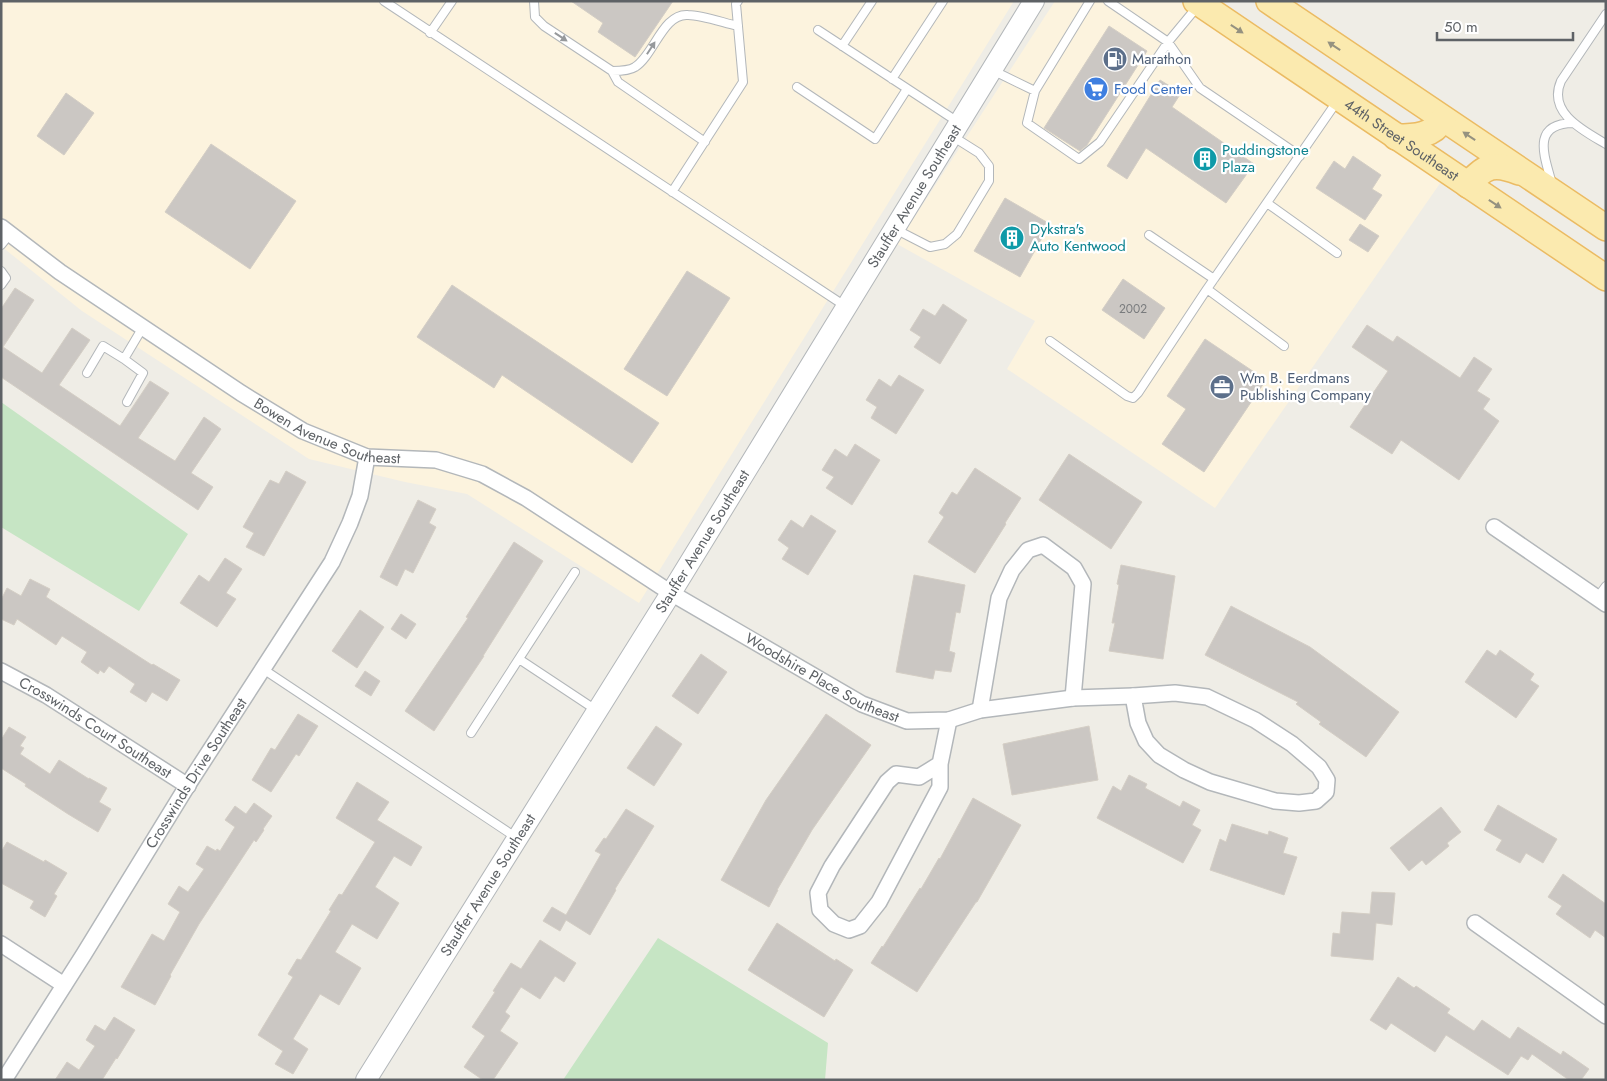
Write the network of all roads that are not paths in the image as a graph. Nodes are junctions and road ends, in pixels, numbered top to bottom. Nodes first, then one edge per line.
1 (384, 1) edge
2 (452, 1) edge
3 (534, 1) edge
4 (872, 1) edge
5 (943, 1) edge
6 (1034, 1) edge
7 (1090, 1) edge
8 (1108, 1) edge
9 (1269, 1) edge
10 (735, 2) edge
11 (1198, 2) edge
12 (395, 4) edge
13 (1606, 14) edge
14 (738, 26) junction
15 (818, 30) dead end
16 (430, 33) junction
17 (1168, 42) junction
18 (842, 46) junction
19 (992, 70) junction
20 (612, 71) junction
21 (892, 79) junction
22 (797, 86) dead end
23 (908, 89) junction
24 (1035, 91) junction
25 (1340, 98) junction
26 (1443, 119) junction
27 (1573, 123) junction
28 (956, 130) junction
29 (1396, 137) junction
30 (705, 142) junction
31 (1606, 144) edge
32 (1300, 156) junction
33 (1524, 174) junction
34 (1468, 185) junction
35 (672, 192) junction
36 (1554, 194) junction
37 (1266, 203) junction
38 (1606, 228) edge
39 (895, 229) junction
40 (1536, 231) junction
41 (4, 235) edge
42 (1149, 235) dead end
43 (1337, 253) dead end
44 (1606, 270) edge
45 (1, 271) edge
46 (1606, 278) edge
47 (1214, 279) junction
48 (1, 285) edge
49 (1207, 289) junction
50 (847, 307) junction
51 (143, 327) junction
52 (1050, 341) dead end
53 (1284, 346) dead end
54 (124, 359) junction
55 (87, 373) dead end
56 (127, 402) dead end
57 (367, 457) junction
58 (1494, 527) dead end
59 (575, 572) dead end
60 (671, 593) junction
61 (1603, 596) edge
62 (519, 659) junction
63 (263, 670) junction
64 (1, 671) edge
65 (1133, 696) junction
66 (1073, 698) junction
67 (980, 710) junction
68 (598, 711) junction
69 (949, 720) junction
70 (471, 733) dead end
71 (940, 764) junction
72 (188, 786) junction
73 (518, 839) junction
74 (1475, 923) dead end
75 (1, 944) edge
76 (64, 985) junction
77 (1606, 1016) edge
78 (4, 1080) edge
79 (366, 1080) edge

1 - 12 lane
2 - 16 lane
3 -> 20 lane
4 - 18 lane
5 - 21 lane
6 - 19 street, Stauffer Avenue Southeast
7 - 24 lane
8 - 17 lane
26 -> 9 main road
10 - 14 lane
11 - 17 lane
11 -> 25 main road, 44th Street Southeast
12 - 16 lane
13 - 27 lane
20 -> 14 lane
14 - 30 lane
15 - 18 lane
16 - 35 lane
17 - 24 lane
17 - 32 lane
18 - 21 lane
19 - 24 lane
19 - 28 street, Stauffer Avenue Southeast
20 - 30 lane
21 - 23 lane
22 - 23 lane
23 - 28 lane
25 - 29 main road, 44th Street Southeast
25 - 32 lane
26 - 29 main road
33 -> 26 main road
27 - 31 lane
27 - 36 lane
28 - 39 street, Stauffer Avenue Southeast
28 - 39 lane
29 - 34 main road, 44th Street Southeast
30 - 35 lane
32 - 37 lane
33 - 34 main road
33 - 36 main road
34 -> 40 main road, 44th Street Southeast
35 - 50 lane
36 - 38 main road
37 - 43 lane
37 - 47 lane
39 - 50 street, Stauffer Avenue Southeast
40 - 44 main road
40 - 46 main road, 44th Street Southeast
41 - 51 street, Bowen Avenue Southeast
42 - 47 lane
45 - 48 lane
47 - 49 lane
49 - 52 lane
49 - 53 lane
50 - 60 street, Stauffer Avenue Southeast
51 - 54 lane
51 - 57 street, Bowen Avenue Southeast
54 - 55 lane
54 - 56 lane
57 - 60 street, Bowen Avenue Southeast
57 - 63 street, Crosswinds Drive Southeast
58 - 61 street
59 - 62 lane
60 - 68 street, Stauffer Avenue Southeast
60 - 69 street, Woodshire Place Southeast
62 - 68 lane
62 - 70 lane
63 - 72 street, Crosswinds Drive Southeast
63 - 73 lane
64 - 72 street, Crosswinds Court Southeast
65 - 65 street, Woodshire Place Southeast
65 - 66 street, Woodshire Place Southeast
66 - 67 street, Woodshire Place Southeast
66 - 67 street
67 - 69 street, Woodshire Place Southeast
68 - 73 street, Stauffer Avenue Southeast
69 - 71 street
71 - 71 street
72 - 76 street, Crosswinds Drive Southeast
73 - 79 street, Stauffer Avenue Southeast
74 - 77 street
75 - 76 street
76 - 78 street, Crosswinds Drive Southeast

